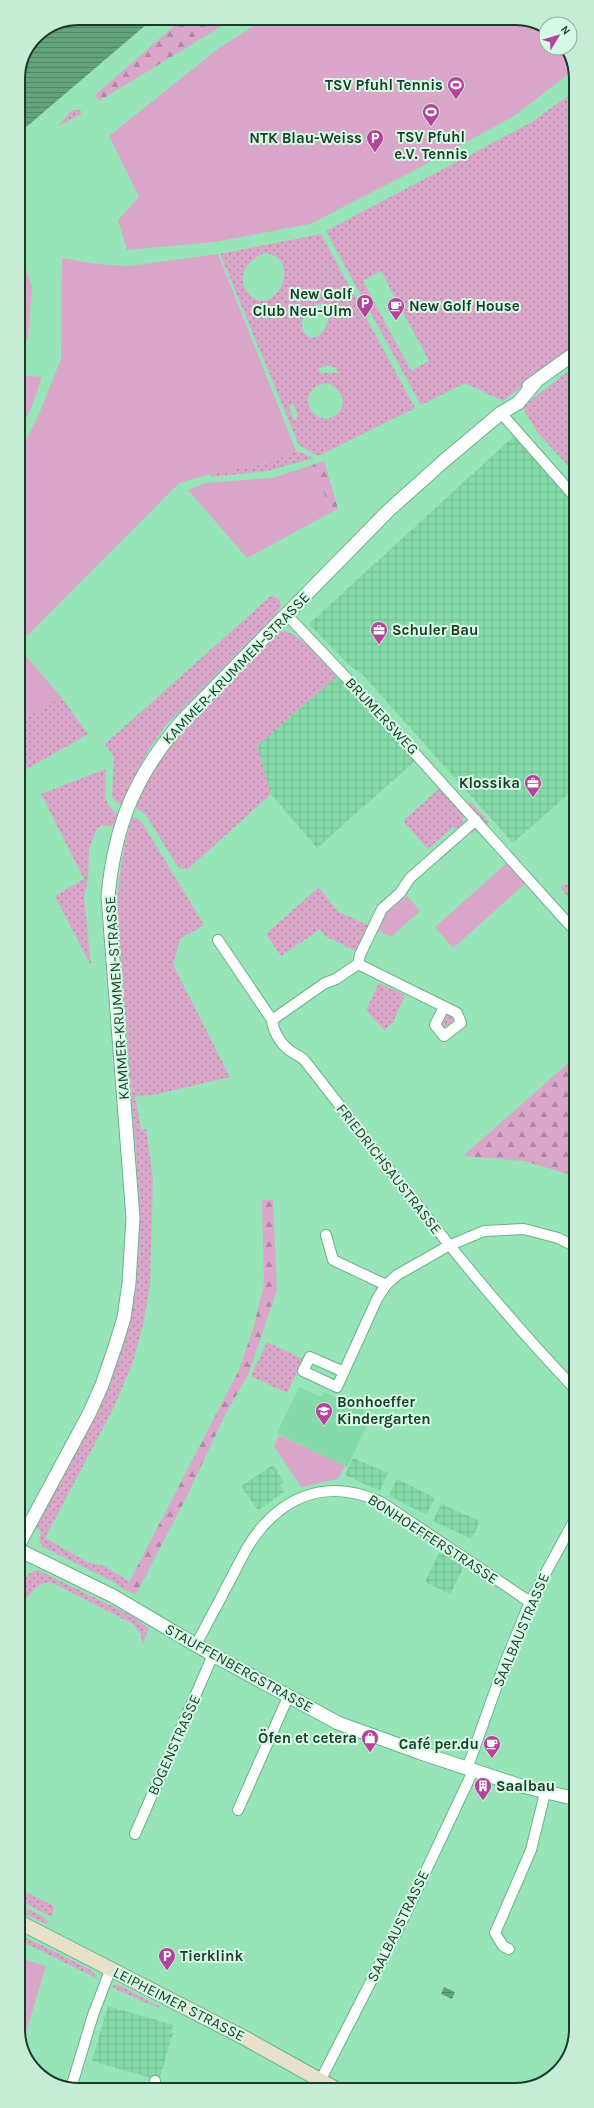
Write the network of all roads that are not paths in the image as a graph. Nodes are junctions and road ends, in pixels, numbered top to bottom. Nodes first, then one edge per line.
1 (569, 358) edge
2 (501, 413) junction
3 (569, 490) edge
4 (286, 614) junction
5 (476, 820) junction
6 (569, 924) edge
7 (218, 940) dead end
8 (358, 964) junction
9 (444, 1006) dead end
10 (272, 1020) junction
11 (326, 1235) dead end
12 (569, 1244) edge
13 (448, 1246) junction
14 (386, 1285) junction
15 (344, 1372) dead end
16 (569, 1383) edge
17 (569, 1530) edge
18 (25, 1533) edge
19 (25, 1553) edge
20 (530, 1602) junction
21 (196, 1645) junction
22 (213, 1656) junction
23 (288, 1697) junction
24 (470, 1770) junction
25 (545, 1793) junction
26 (569, 1798) edge
27 (238, 1810) dead end
28 (135, 1834) dead end
29 (25, 1925) edge
30 (509, 1949) dead end
31 (111, 1968) junction
32 (73, 2083) edge
33 (315, 2083) edge
34 (319, 2083) edge

1 - 2 street, KAMMER-KRUMMEN-STRASSE
2 - 3 street
2 - 4 street, KAMMER-KRUMMEN-STRASSE
4 - 5 street, BRUMERSWEG
4 - 18 street, KAMMER-KRUMMEN-STRASSE
5 - 6 street, BRUMERSWEG
5 - 8 street
7 - 10 street, FRIEDRICHSAUSTRASSE
8 - 9 street
8 - 10 street
10 - 13 street, FRIEDRICHSAUSTRASSE
11 - 14 street
12 - 13 street
13 - 14 street
13 - 16 street, FRIEDRICHSAUSTRASSE
14 - 15 street
17 - 20 street, SAALBAUSTRASSE
19 - 21 street, STAUFFENBERGSTRASSE
20 - 21 street, BONHOEFFERSTRASSE
20 - 24 street, SAALBAUSTRASSE
21 - 22 street, STAUFFENBERGSTRASSE
22 - 23 street, STAUFFENBERGSTRASSE
22 - 28 street, BOGENSTRASSE
23 - 24 street, STAUFFENBERGSTRASSE
23 - 27 street
24 - 25 street, STAUFFENBERGSTRASSE
24 - 34 street, SAALBAUSTRASSE
25 - 26 street, STAUFFENBERGSTRASSE
25 - 30 street
29 - 31 main road, LEIPHEIMER STRASSE
31 - 32 street
31 - 33 main road, LEIPHEIMER STRASSE

